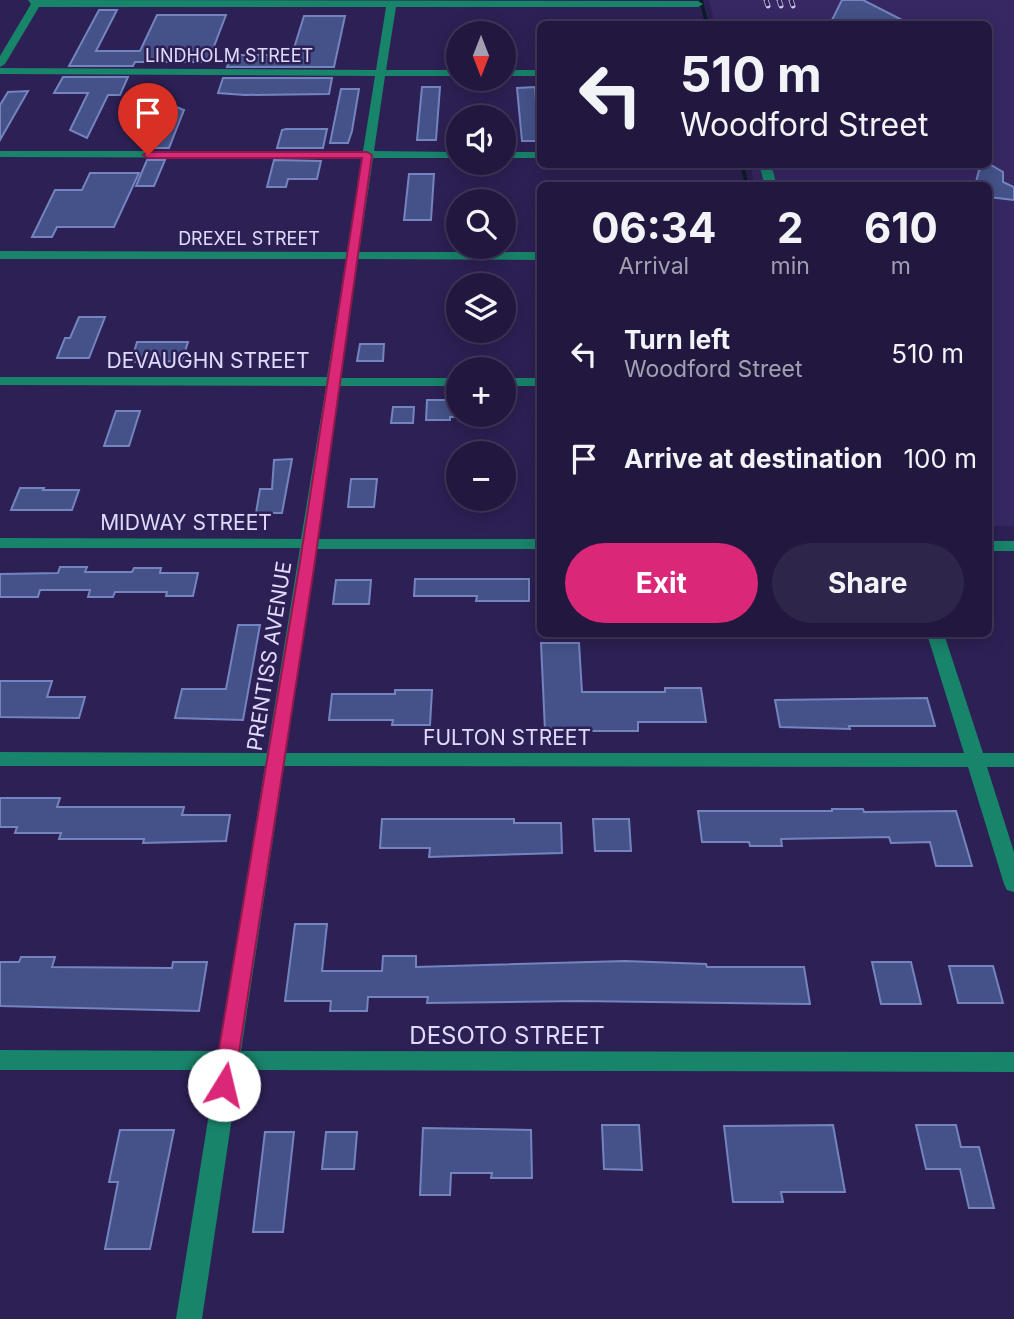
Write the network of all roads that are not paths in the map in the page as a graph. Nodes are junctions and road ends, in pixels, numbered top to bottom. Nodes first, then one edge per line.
1 (35, 2) edge
2 (391, 2) edge
3 (698, 5) dead end
4 (0, 64) edge
5 (0, 71) edge
6 (380, 73) junction
7 (446, 73) edge
8 (516, 73) edge
9 (537, 73) edge
10 (0, 154) edge
11 (367, 155) junction
12 (446, 155) edge
13 (516, 155) edge
14 (537, 155) edge
15 (0, 255) edge
16 (352, 256) junction
17 (537, 257) edge
18 (0, 381) edge
19 (334, 382) junction
20 (446, 382) edge
21 (516, 382) edge
22 (537, 382) edge
23 (0, 543) edge
24 (308, 544) junction
25 (537, 544) edge
26 (992, 545) edge
27 (1014, 546) edge
28 (937, 637) edge
29 (0, 759) edge
30 (276, 760) junction
31 (975, 760) junction
32 (1014, 760) edge
33 (1014, 884) edge
34 (0, 1060) edge
35 (227, 1061) junction
36 (1014, 1062) edge
37 (189, 1319) edge

1 - 2 street
1 - 4 street
2 - 3 street
2 - 6 street, PRENTISS AVENUE
5 - 6 street, LINDHOLM STREET
6 - 7 street, LINDHOLM STREET
6 - 11 street, PRENTISS AVENUE
8 - 9 street
10 - 11 street
11 - 12 street
11 - 16 street, PRENTISS AVENUE
13 - 14 street
15 - 16 street, DREXEL STREET
16 - 17 street, DREXEL STREET
16 - 19 street, PRENTISS AVENUE
18 - 19 street, DEVAUGHN STREET
19 - 20 street, DEVAUGHN STREET
19 - 24 street, PRENTISS AVENUE
21 - 22 street
23 - 24 street, MIDWAY STREET
24 - 25 street, MIDWAY STREET
24 - 30 street, PRENTISS AVENUE
26 - 27 street
28 - 31 street
29 - 30 street, FULTON STREET
30 - 31 street, FULTON STREET
30 - 35 street, PRENTISS AVENUE
31 - 32 street, FULTON STREET
31 - 33 street
34 - 35 street, DESOTO STREET
35 - 36 street, DESOTO STREET
35 - 37 street, PRENTISS AVENUE

